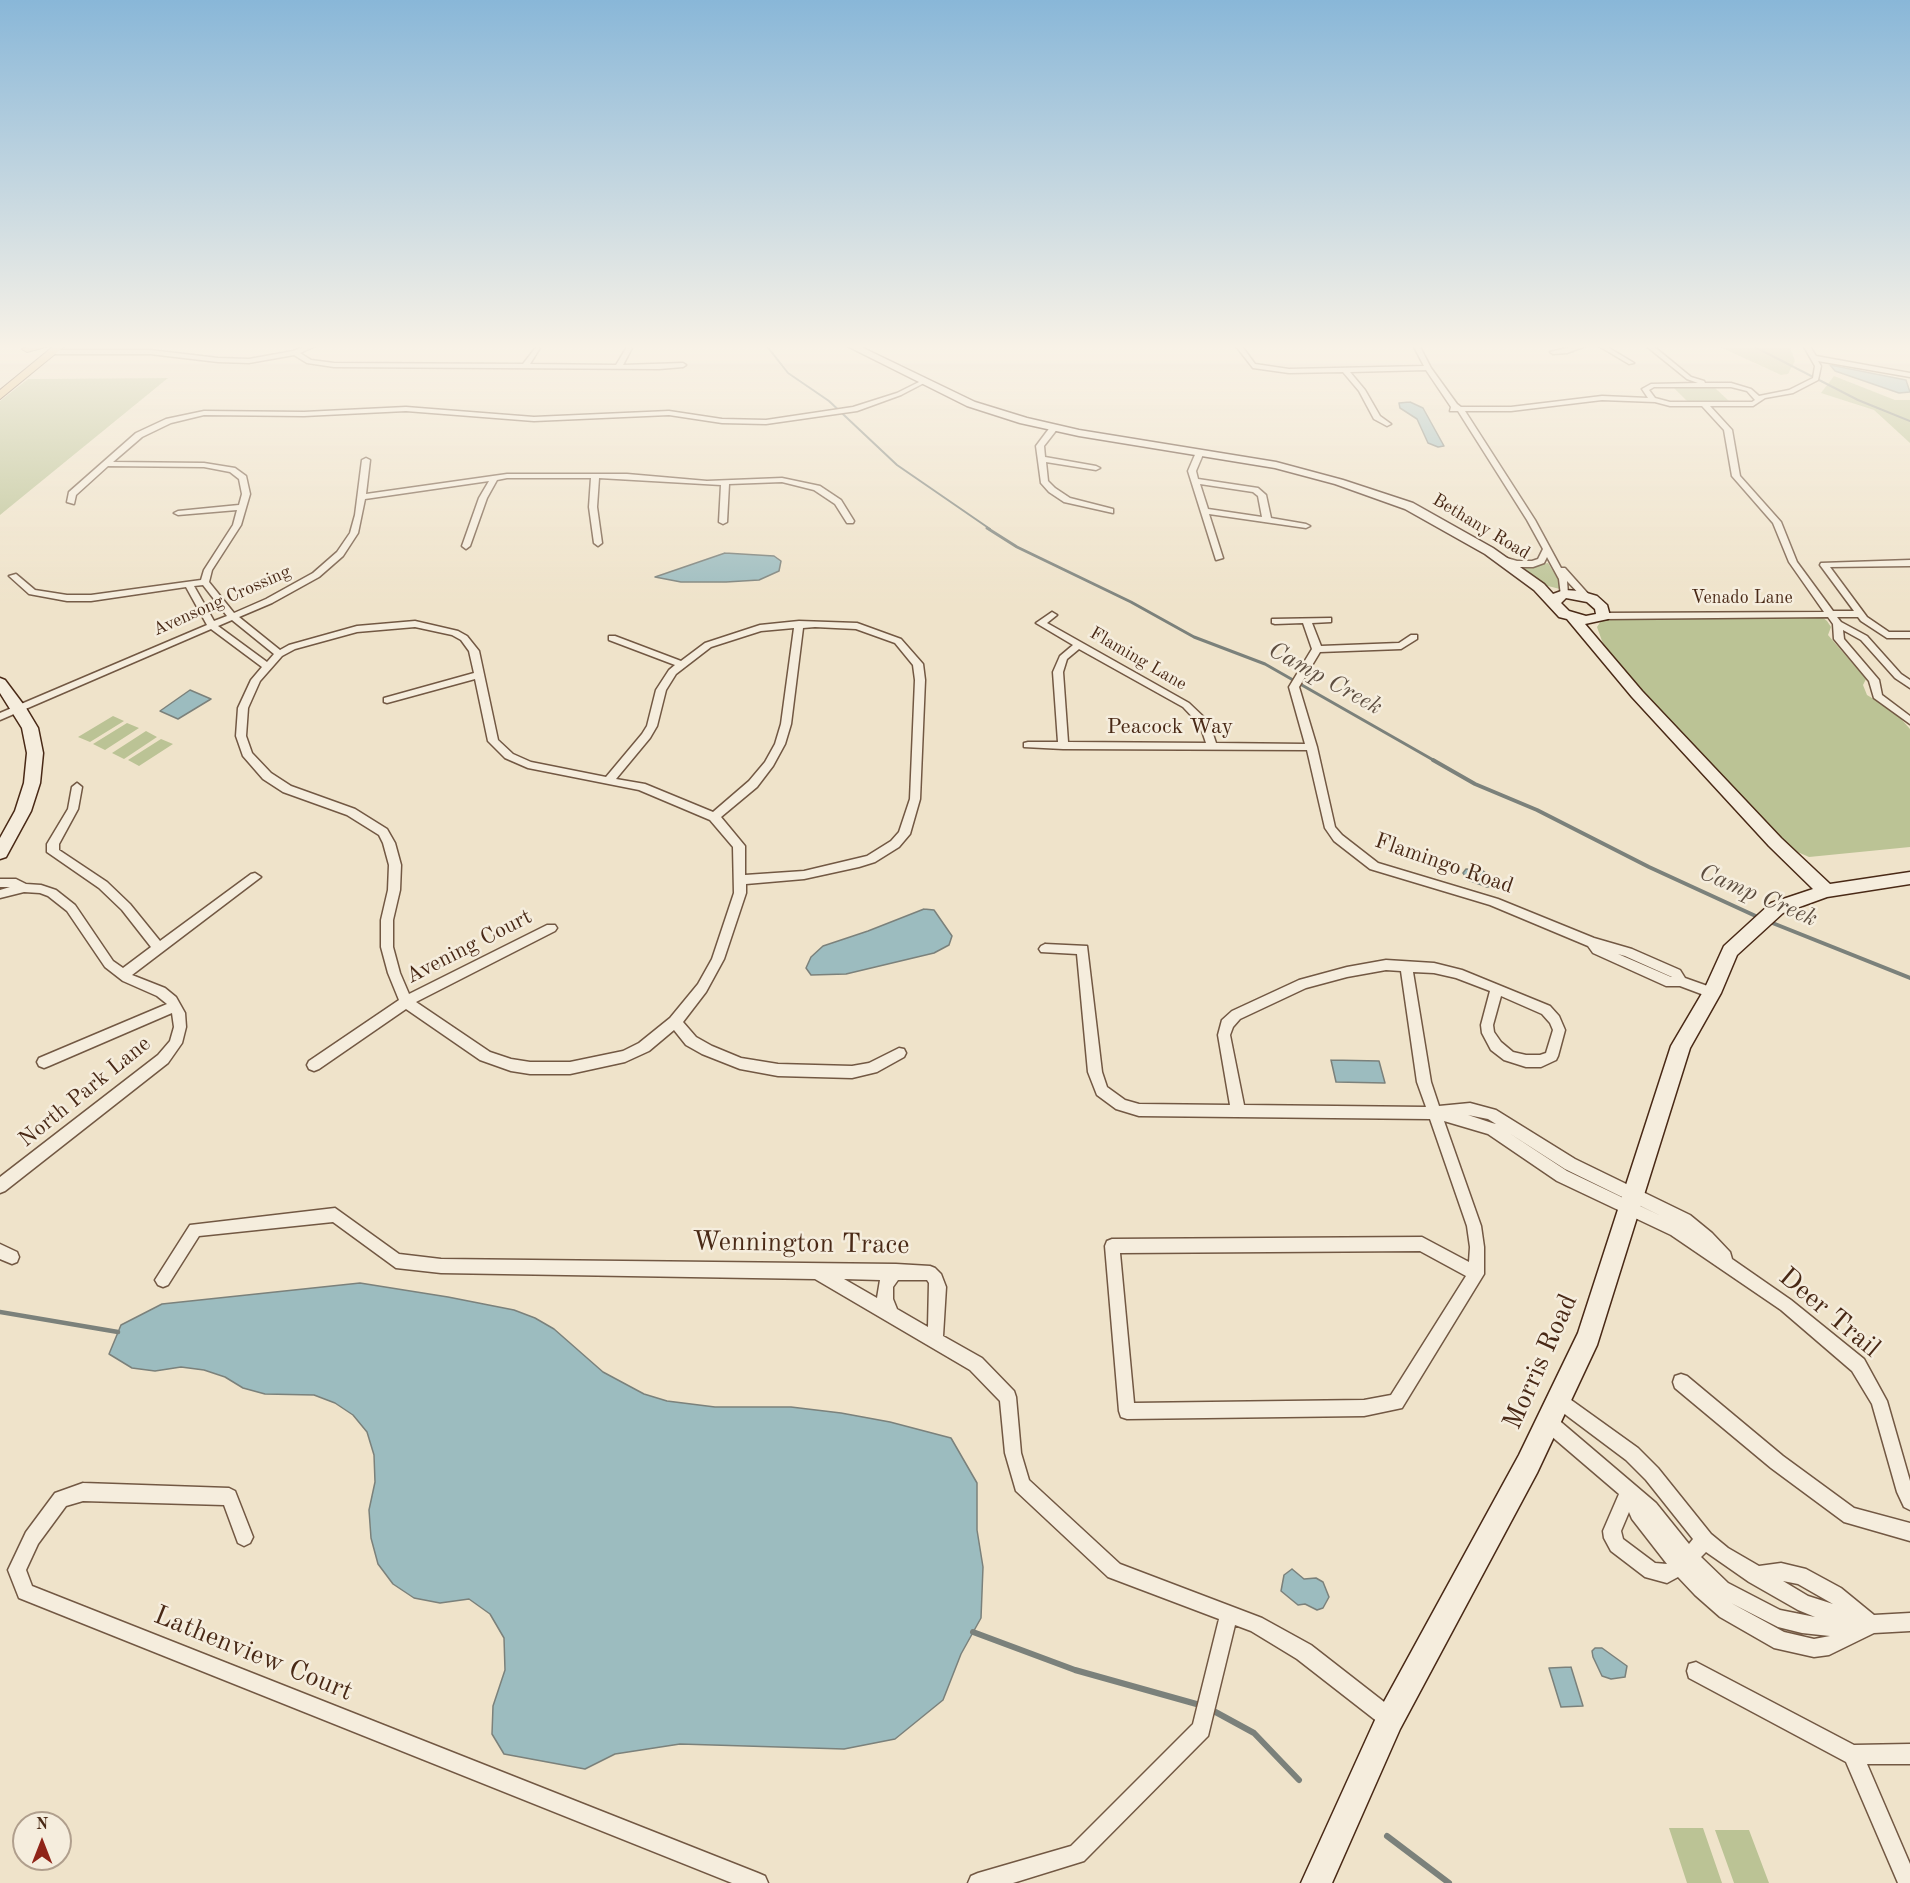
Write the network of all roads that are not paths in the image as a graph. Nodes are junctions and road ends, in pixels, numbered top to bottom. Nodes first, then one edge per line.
1 (143, 433) edge
2 (1050, 433) edge
3 (1084, 433) edge
4 (1472, 433) edge
5 (1475, 433) edge
6 (1728, 433) edge
7 (1200, 452) junction
8 (1041, 459) junction
9 (366, 460) dead end
10 (1493, 462) junction
11 (105, 464) junction
12 (1096, 468) dead end
13 (595, 476) junction
14 (495, 477) junction
15 (1195, 481) junction
16 (725, 483) junction
17 (362, 497) junction
18 (71, 502) dead end
19 (241, 507) junction
20 (1110, 511) dead end
21 (1205, 511) junction
22 (178, 513) dead end
23 (850, 521) dead end
24 (1267, 521) junction
25 (723, 522) dead end
26 (1306, 526) dead end
27 (598, 543) dead end
28 (466, 546) dead end
29 (1547, 549) junction
30 (1219, 558) dead end
31 (1500, 559) junction
32 (1910, 563) edge
33 (1557, 565) junction
34 (14, 576) dead end
35 (205, 582) junction
36 (190, 586) junction
37 (1587, 597) junction
38 (1559, 598) junction
39 (1599, 614) junction
40 (1830, 614) junction
41 (1858, 614) junction
42 (1052, 615) dead end
43 (233, 616) junction
44 (1574, 619) junction
45 (1306, 620) junction
46 (1328, 620) dead end
47 (1275, 621) dead end
48 (799, 624) junction
49 (1838, 624) junction
50 (212, 626) junction
51 (1910, 635) edge
52 (1414, 637) dead end
53 (612, 638) dead end
54 (1079, 644) junction
55 (1317, 649) junction
56 (1601, 650) junction
57 (279, 654) junction
58 (680, 664) junction
59 (267, 666) junction
60 (478, 675) junction
61 (0, 683) edge
62 (1910, 685) edge
63 (387, 700) dead end
64 (19, 708) junction
65 (0, 717) edge
66 (1910, 721) edge
67 (1028, 745) dead end
68 (1063, 746) junction
69 (1212, 746) junction
70 (1312, 747) junction
71 (609, 780) junction
72 (77, 788) dead end
73 (714, 817) junction
74 (0, 853) edge
75 (255, 877) dead end
76 (1910, 878) edge
77 (741, 880) junction
78 (0, 883) edge
79 (24, 888) junction
80 (1826, 891) junction
81 (0, 894) edge
82 (551, 928) dead end
83 (159, 948) junction
84 (1045, 949) dead end
85 (1406, 965) junction
86 (122, 975) junction
87 (1497, 989) junction
88 (1712, 993) junction
89 (406, 1002) junction
90 (175, 1006) junction
91 (675, 1022) junction
92 (899, 1053) dead end
93 (44, 1062) dead end
94 (314, 1065) dead end
95 (1238, 1111) junction
96 (1433, 1113) junction
97 (0, 1186) edge
98 (1634, 1202) junction
99 (816, 1271) junction
100 (896, 1271) junction
101 (1476, 1274) junction
102 (163, 1280) dead end
103 (891, 1314) junction
104 (935, 1340) junction
105 (1681, 1382) dead end
106 (1560, 1400) junction
107 (1549, 1423) junction
108 (1629, 1492) junction
109 (1910, 1501) edge
110 (1910, 1532) edge
111 (244, 1538) dead end
112 (1705, 1540) junction
113 (1684, 1562) junction
114 (1229, 1614) junction
115 (1910, 1622) edge
116 (1873, 1625) junction
117 (1696, 1671) dead end
118 (1390, 1719) junction
119 (1910, 1754) edge
120 (1854, 1755) junction
121 (758, 1883) edge
122 (978, 1883) edge
123 (1316, 1883) edge
124 (1908, 1883) edge

1 - 11 street
2 - 8 street
3 - 7 street, Bethany Road
4 - 10 street
5 - 10 street
6 - 40 street
7 - 15 street
7 - 31 street, Bethany Road
8 - 12 street
8 - 20 street
9 - 17 street, Avensong Crossing
10 - 29 street
11 - 18 street
11 - 19 street
13 - 14 street
13 - 16 street
13 - 27 street
14 - 17 street
14 - 28 street
15 - 21 street
15 - 24 street
16 - 23 street
16 - 25 street
17 - 43 street, Avensong Crossing
19 - 22 street
19 - 35 street
21 - 24 street
21 - 30 street
24 - 26 street
29 - 31 street
29 - 33 street
31 - 38 street, Bethany Road
32 - 41 street
33 - 37 street
33 - 38 street
34 - 36 street
35 - 36 street
35 - 43 street
36 - 50 street
37 - 38 street
37 - 39 street
38 - 44 street, Bethany Road
39 - 40 street, Venado Lane
39 - 44 street
39 - 56 street
40 - 41 street, Venado Lane
40 - 49 street
41 - 51 street
42 - 54 street, Flaming Lane
43 - 50 street, Avensong Crossing
43 - 57 street
44 - 56 street
45 - 46 street
45 - 47 street
45 - 55 street
48 - 58 street
48 - 73 street
48 - 77 street
49 - 62 street
49 - 66 street
50 - 59 street
50 - 64 street, Avensong Crossing
52 - 55 street
53 - 58 street
54 - 68 street
54 - 69 street, Flaming Lane
55 - 70 street, Flamingo Road
56 - 80 street
57 - 59 street
57 - 60 street
58 - 71 street
59 - 89 street
60 - 63 street
60 - 71 street
61 - 64 street
64 - 65 street, Avensong Crossing
64 - 74 street
67 - 68 street, Peacock Way
68 - 69 street, Peacock Way
69 - 70 street, Peacock Way
70 - 88 street, Flamingo Road
71 - 73 street
72 - 83 street
73 - 77 street
75 - 83 street
76 - 80 street, Morris Road
77 - 91 street
78 - 79 street
79 - 81 street
79 - 86 street
80 - 88 street, Morris Road
82 - 89 street, Avening Court
83 - 86 street
84 - 95 street, Deer Trail
85 - 87 street
85 - 95 street
85 - 96 street
86 - 90 street
87 - 87 street
88 - 98 street, Morris Road
89 - 91 street
89 - 94 street, Avening Court
90 - 93 street
90 - 97 street, North Park Lane
91 - 92 street
95 - 96 street, Deer Trail
96 - 98 street, Deer Trail
96 - 101 street
98 - 106 street, Morris Road
98 - 109 street, Deer Trail
99 - 100 street, Wennington Trace
99 - 102 street, Wennington Trace
99 - 103 street
100 - 103 street
100 - 104 street, Wennington Trace
101 - 101 street
103 - 104 street
104 - 114 street
105 - 110 street
106 - 107 street, Morris Road
106 - 112 street
107 - 108 street
107 - 118 street, Morris Road
108 - 113 street
108 - 113 street
111 - 121 street, Lathenview Court
112 - 113 street
112 - 116 street
113 - 116 street
114 - 118 street
114 - 122 street
115 - 116 street
117 - 120 street
118 - 123 street, Morris Road
119 - 120 street
120 - 124 street

